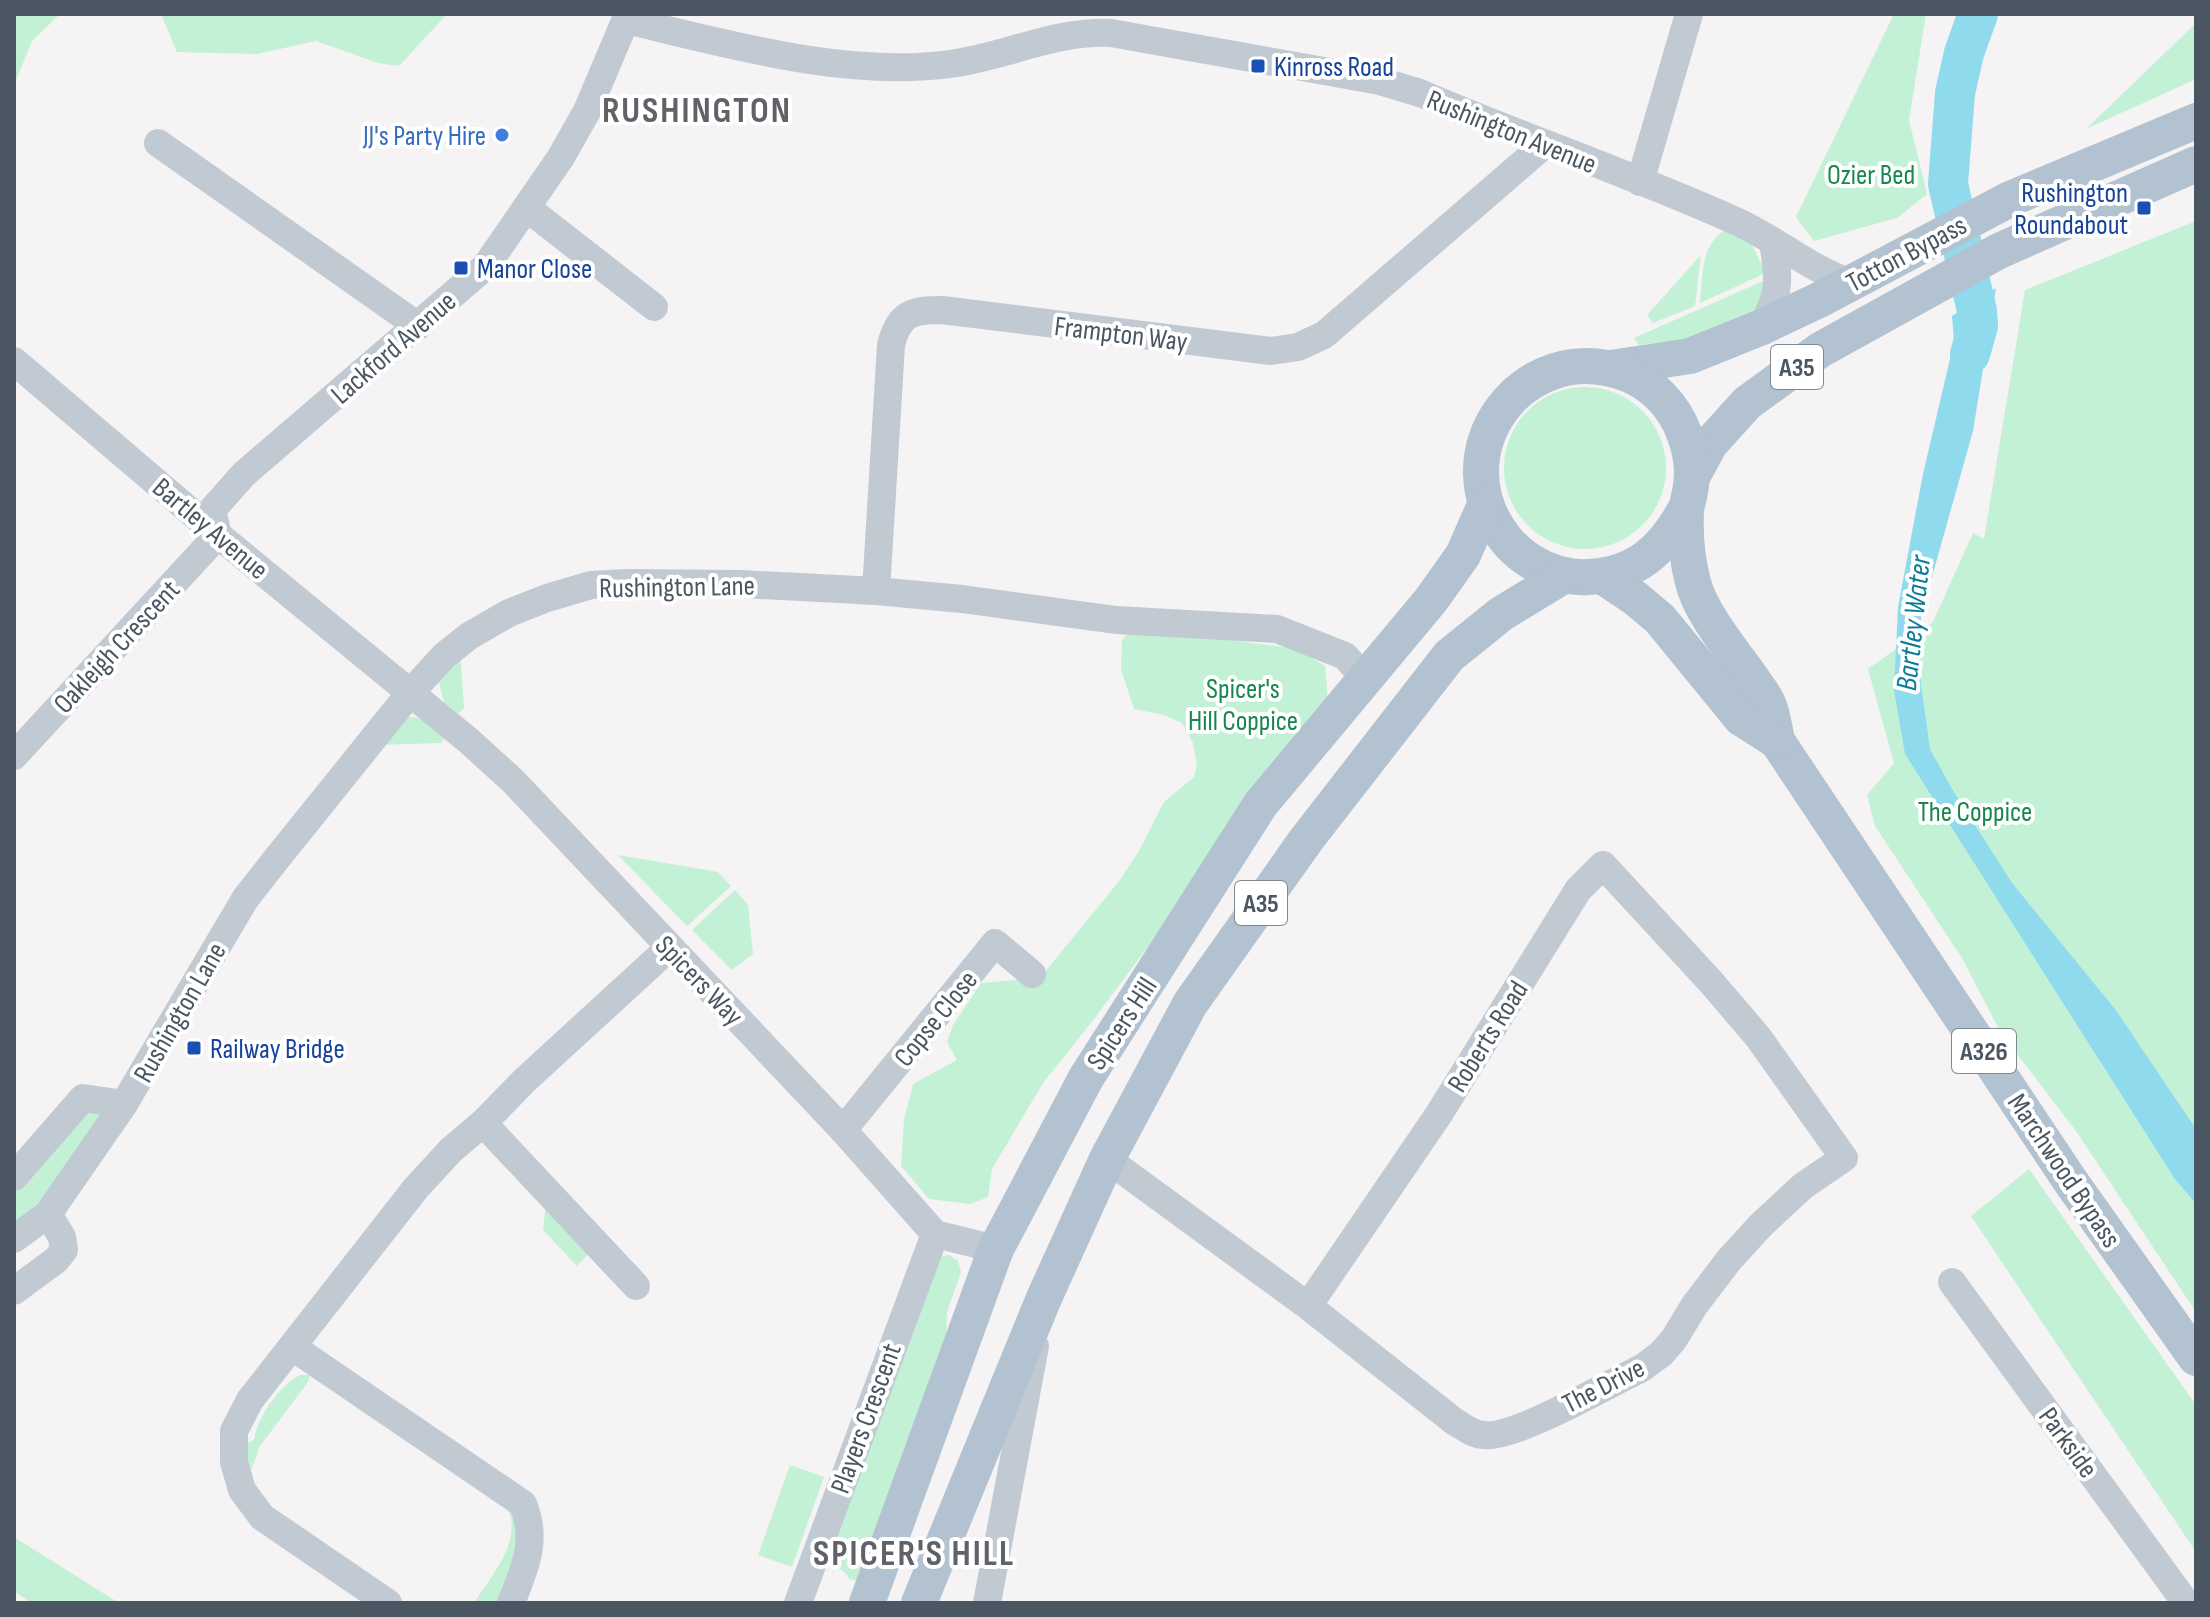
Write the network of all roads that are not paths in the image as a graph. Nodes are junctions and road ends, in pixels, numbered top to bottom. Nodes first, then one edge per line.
1 (1689, 14) edge
2 (627, 17) edge
3 (1085, 23) edge
4 (2196, 121) edge
5 (158, 143) dead end
6 (1544, 145) junction
7 (2196, 164) edge
8 (1640, 182) junction
9 (527, 208) junction
10 (1773, 241) junction
11 (1851, 283) junction
12 (654, 307) dead end
13 (418, 326) junction
14 (1762, 327) junction
15 (14, 361) edge
16 (1611, 368) junction
17 (1689, 492) junction
18 (1485, 505) junction
19 (218, 535) junction
20 (1565, 575) junction
21 (1602, 576) junction
22 (876, 591) junction
23 (1366, 680) junction
24 (410, 693) junction
25 (1777, 741) junction
26 (14, 756) edge
27 (669, 948) junction
28 (1682, 951) joint
29 (1032, 974) dead end
30 (124, 1104) junction
31 (483, 1123) junction
32 (843, 1130) junction
33 (1107, 1159) junction
34 (14, 1177) edge
35 (48, 1214) junction
36 (935, 1234) junction
37 (14, 1239) edge
38 (996, 1249) junction
39 (1952, 1282) dead end
40 (636, 1286) dead end
41 (14, 1291) edge
42 (1044, 1298) junction
43 (1308, 1306) junction
44 (294, 1348) junction
45 (2196, 1358) edge
46 (388, 1603) edge
47 (511, 1603) edge
48 (798, 1603) edge
49 (867, 1603) edge
50 (919, 1603) edge
51 (987, 1603) edge
52 (2186, 1603) edge

1 - 8 street
2 - 3 street, Rushington Avenue
2 - 9 street, Lackford Avenue
3 - 6 street, Rushington Avenue
4 - 11 main road, Totton Bypass / A35
5 - 13 street
6 - 8 street, Rushington Avenue
6 - 22 street, Frampton Way
7 - 17 main road, Totton Bypass / A35
8 - 10 street, Rushington Avenue
9 - 12 street
9 - 13 street, Lackford Avenue
10 - 11 street, Rushington Avenue
10 - 14 street
11 - 14 main road, Totton Bypass / A35
13 - 19 street, Lackford Avenue
14 - 16 main road, Totton Bypass / A35
15 - 19 street, Bartley Avenue
16 - 17 main road
16 - 18 main road
17 - 21 main road
17 - 25 main road, Marchwood Bypass / A326
18 - 20 main road
18 - 23 main road, Spicers Hill / A35
19 - 24 street, Bartley Avenue
19 - 26 street, Oakleigh Crescent
20 - 21 main road
20 - 33 main road, Spicers Hill / A35
21 - 25 main road, Marchwood Bypass / A326
22 - 23 street, Rushington Lane
22 - 24 street, Rushington Lane
23 - 38 main road, Spicers Hill / A35
24 - 27 street, Spicers Way
24 - 30 street, Rushington Lane
25 - 45 main road, Marchwood Bypass / A326
27 - 31 street
27 - 32 street, Spicers Way
28 - 43 street, Roberts Road
28 - 43 street, The Drive
29 - 32 street, Copse Close
30 - 34 street, Rushington Lane
30 - 35 street, Rushington Lane
31 - 40 street
31 - 44 street
32 - 36 street, Spicers Way
33 - 42 main road, Spicers Hill / A35
33 - 43 street, The Drive
35 - 37 street, Rushington Lane
35 - 41 street
36 - 38 street
36 - 48 street, Players Crescent
38 - 49 main road, Spicers Hill / A35
39 - 52 street, Parkside
42 - 50 main road, Spicers Hill / A35
42 - 51 street, Spicers Hill
44 - 46 street
44 - 47 street

